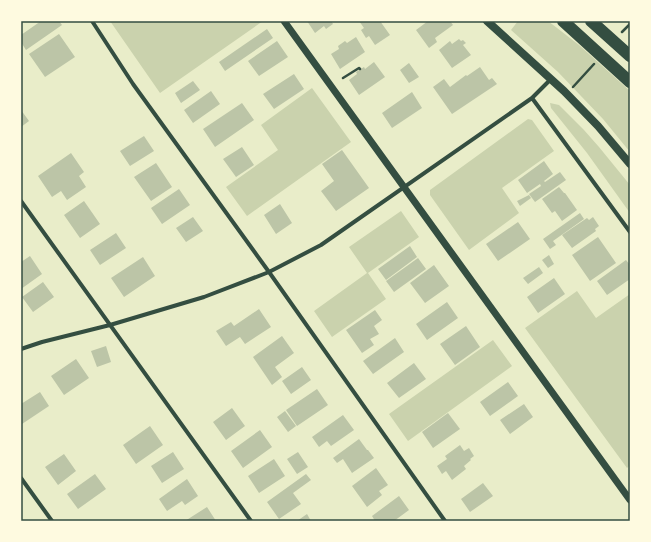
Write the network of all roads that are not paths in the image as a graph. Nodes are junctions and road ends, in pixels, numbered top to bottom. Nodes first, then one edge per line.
1 (92, 21) edge
2 (284, 21) edge
3 (487, 21) edge
4 (563, 21) edge
5 (591, 21) edge
6 (630, 56) edge
7 (551, 79) junction
8 (630, 82) edge
9 (532, 98) junction
10 (630, 164) edge
11 (404, 187) junction
12 (21, 200) edge
13 (630, 232) edge
14 (269, 272) junction
15 (110, 325) junction
16 (21, 349) edge
17 (21, 478) edge
18 (630, 500) edge
19 (52, 521) edge
20 (251, 521) edge
21 (445, 521) edge

1 - 14 street
2 - 11 street
3 - 7 main road
4 - 8 highway
5 - 6 highway
7 - 9 street
7 - 10 main road
9 - 11 street
9 - 13 street
11 - 14 street
11 - 18 street
12 - 15 street
14 - 15 street
14 - 21 street
15 - 16 street
15 - 20 street
17 - 19 street

